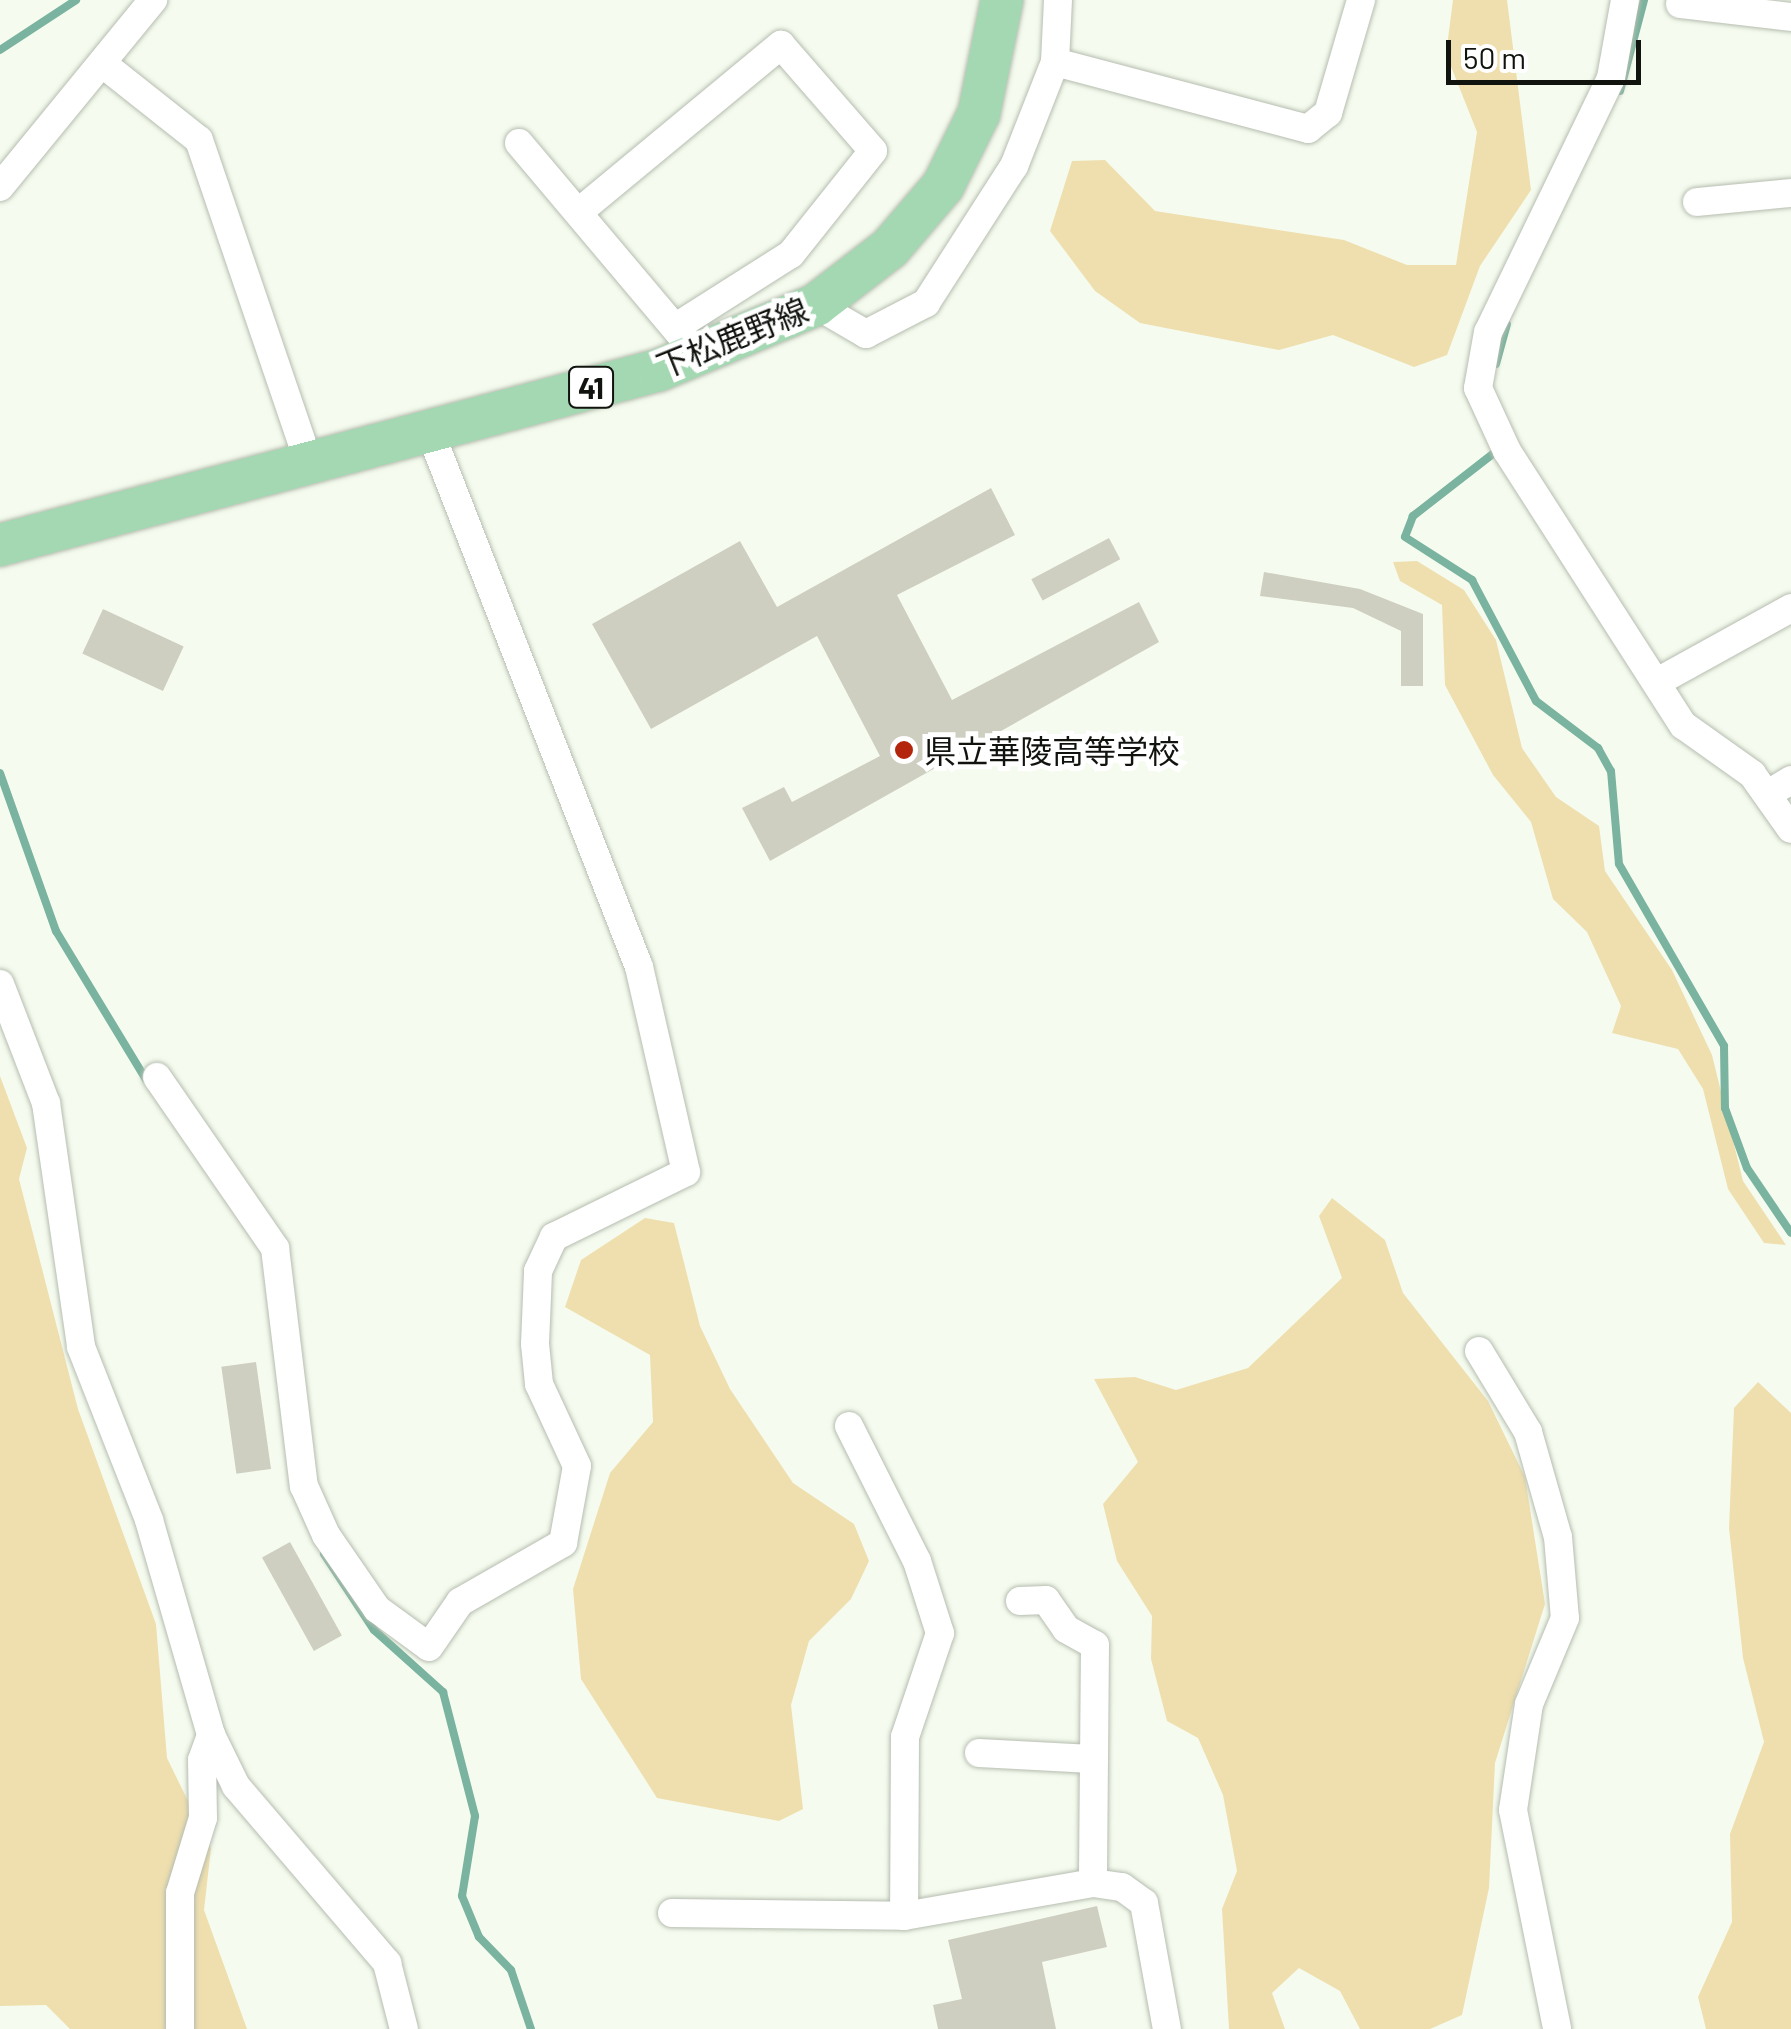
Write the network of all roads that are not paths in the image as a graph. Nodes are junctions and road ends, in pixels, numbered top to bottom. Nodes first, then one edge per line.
1 (153, 0) edge
2 (1002, 0) edge
3 (1058, 0) edge
4 (1361, 0) edge
5 (1626, 0) edge
6 (1680, 4) dead end
7 (1791, 17) edge
8 (1056, 62) junction
9 (103, 64) junction
10 (519, 142) dead end
11 (0, 187) edge
12 (1791, 194) edge
13 (1697, 202) dead end
14 (580, 211) junction
15 (816, 305) junction
16 (686, 342) junction
17 (430, 430) junction
18 (308, 460) junction
19 (0, 544) edge
20 (1791, 608) edge
21 (1660, 681) junction
22 (1780, 787) edge
23 (1791, 830) edge
24 (0, 984) edge
25 (157, 1077) dead end
26 (1479, 1351) dead end
27 (849, 1426) dead end
28 (1020, 1602) dead end
29 (212, 1735) junction
30 (979, 1753) dead end
31 (1092, 1760) junction
32 (1093, 1883) junction
33 (672, 1913) dead end
34 (904, 1916) junction
35 (180, 2029) edge
36 (404, 2029) edge
37 (1167, 2029) edge
38 (1557, 2029) edge

1 - 9 street
2 - 15 main road, 下松鹿野線 / 41
3 - 8 street
4 - 8 street
5 - 21 street
6 - 7 street
8 - 15 street
9 - 11 street
9 - 18 street
10 - 14 street
12 - 13 street
14 - 16 street
14 - 16 street
15 - 16 main road, 下松鹿野線 / 41
16 - 17 main road, 下松鹿野線 / 41
17 - 18 main road, 下松鹿野線 / 41
17 - 25 street
18 - 19 main road, 下松鹿野線 / 41
20 - 21 street
21 - 22 street
22 - 23 street
24 - 29 street
26 - 38 street
27 - 34 street
28 - 31 street
29 - 35 street
29 - 36 street
30 - 31 street
31 - 32 street
32 - 34 street
32 - 37 street
33 - 34 street

